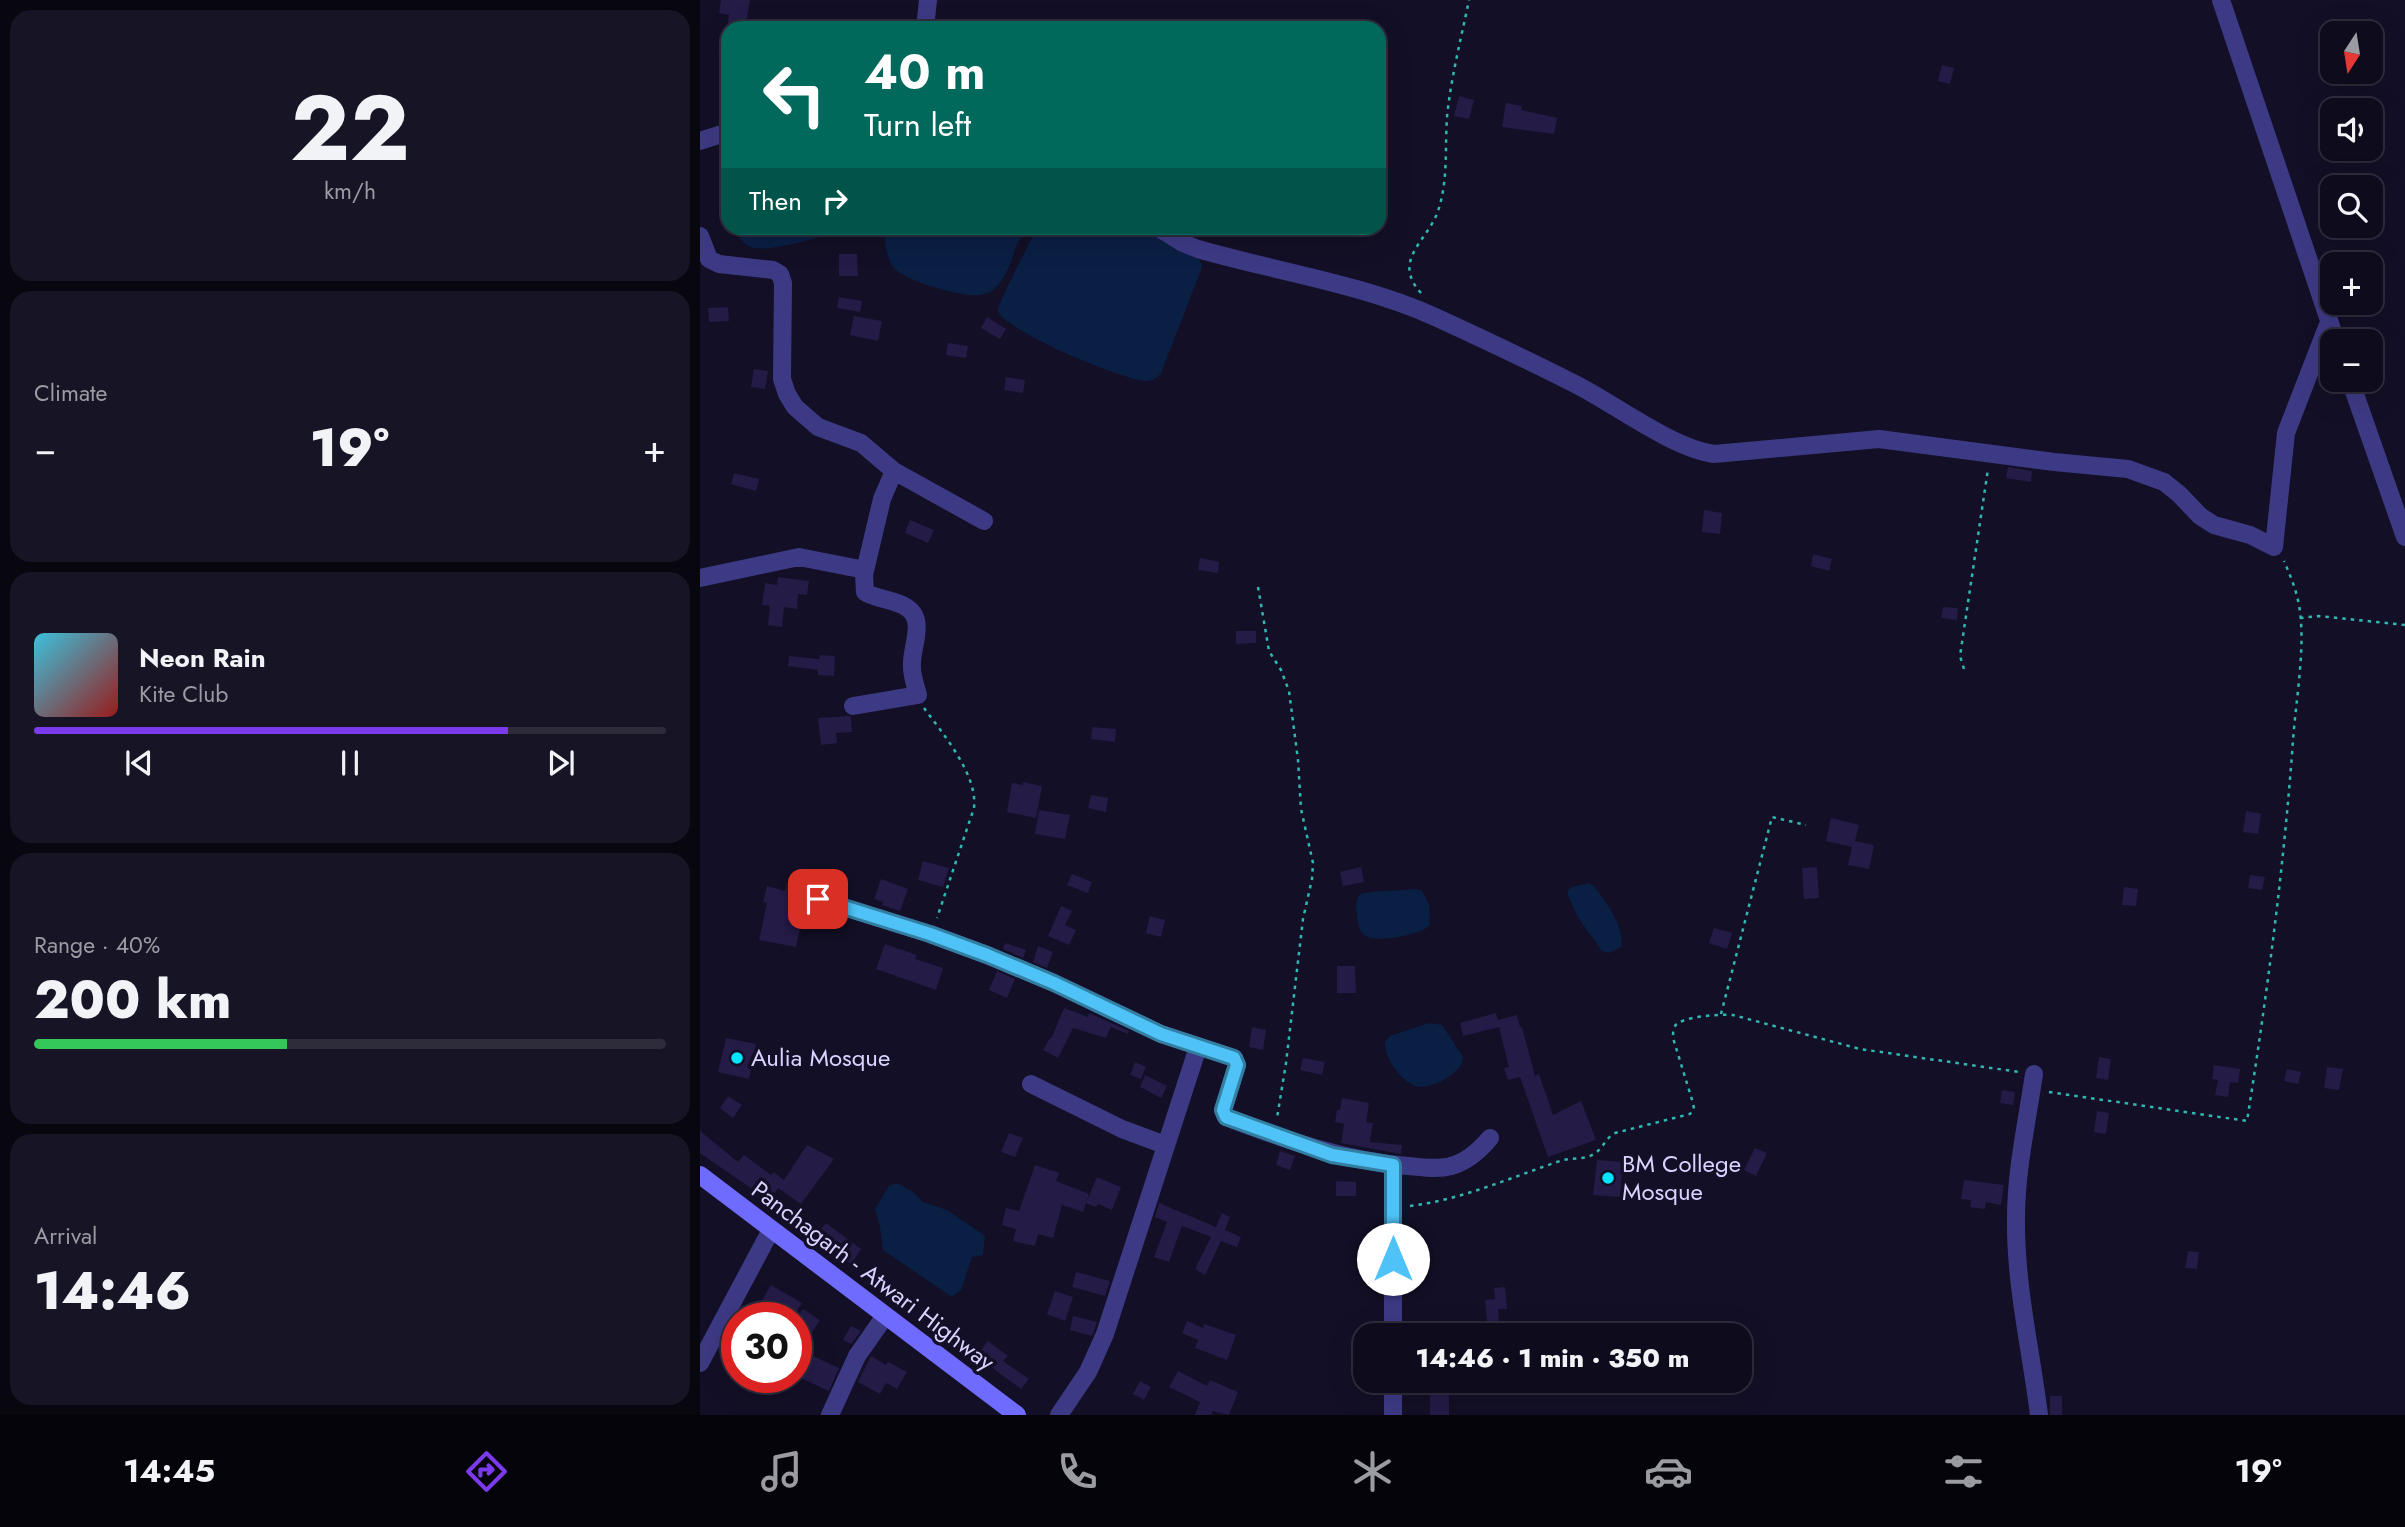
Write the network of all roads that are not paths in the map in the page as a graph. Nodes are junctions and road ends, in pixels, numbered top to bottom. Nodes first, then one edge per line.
1 (928, 0) edge
2 (2221, 0) edge
3 (926, 21) edge
4 (721, 134) edge
5 (700, 141) edge
6 (1170, 235) edge
7 (700, 236) edge
8 (2329, 322) junction
9 (2332, 329) edge
10 (2354, 392) edge
11 (894, 471) junction
12 (984, 521) dead end
13 (2405, 537) edge
14 (865, 570) junction
15 (700, 579) edge
16 (853, 706) dead end
17 (818, 899) dead end
18 (1198, 1047) junction
19 (2033, 1082) road end
20 (1031, 1084) dead end
21 (1490, 1138) dead end
22 (1165, 1145) junction
23 (1393, 1165) junction
24 (700, 1175) edge
25 (771, 1230) junction
26 (884, 1316) junction
27 (1393, 1323) edge
28 (700, 1363) edge
29 (1393, 1393) edge
30 (830, 1415) edge
31 (1017, 1415) edge
32 (1059, 1415) edge
33 (1393, 1415) edge
34 (2039, 1415) edge

1 - 3 street
2 - 8 street
4 - 5 street
6 - 8 street
7 - 11 street
8 - 9 street
10 - 13 street
11 - 12 street
11 - 14 street
14 - 15 street
14 - 16 street
17 - 18 street
18 - 22 street
18 - 23 street
19 - 34 street
20 - 22 street
21 - 23 street
22 - 32 street
23 - 27 street
24 - 25 main road, Panchagarh - Atwari Highway
25 - 26 main road, Panchagarh - Atwari Highway
25 - 28 street
26 - 30 street
26 - 31 main road, Panchagarh - Atwari Highway
29 - 33 street

